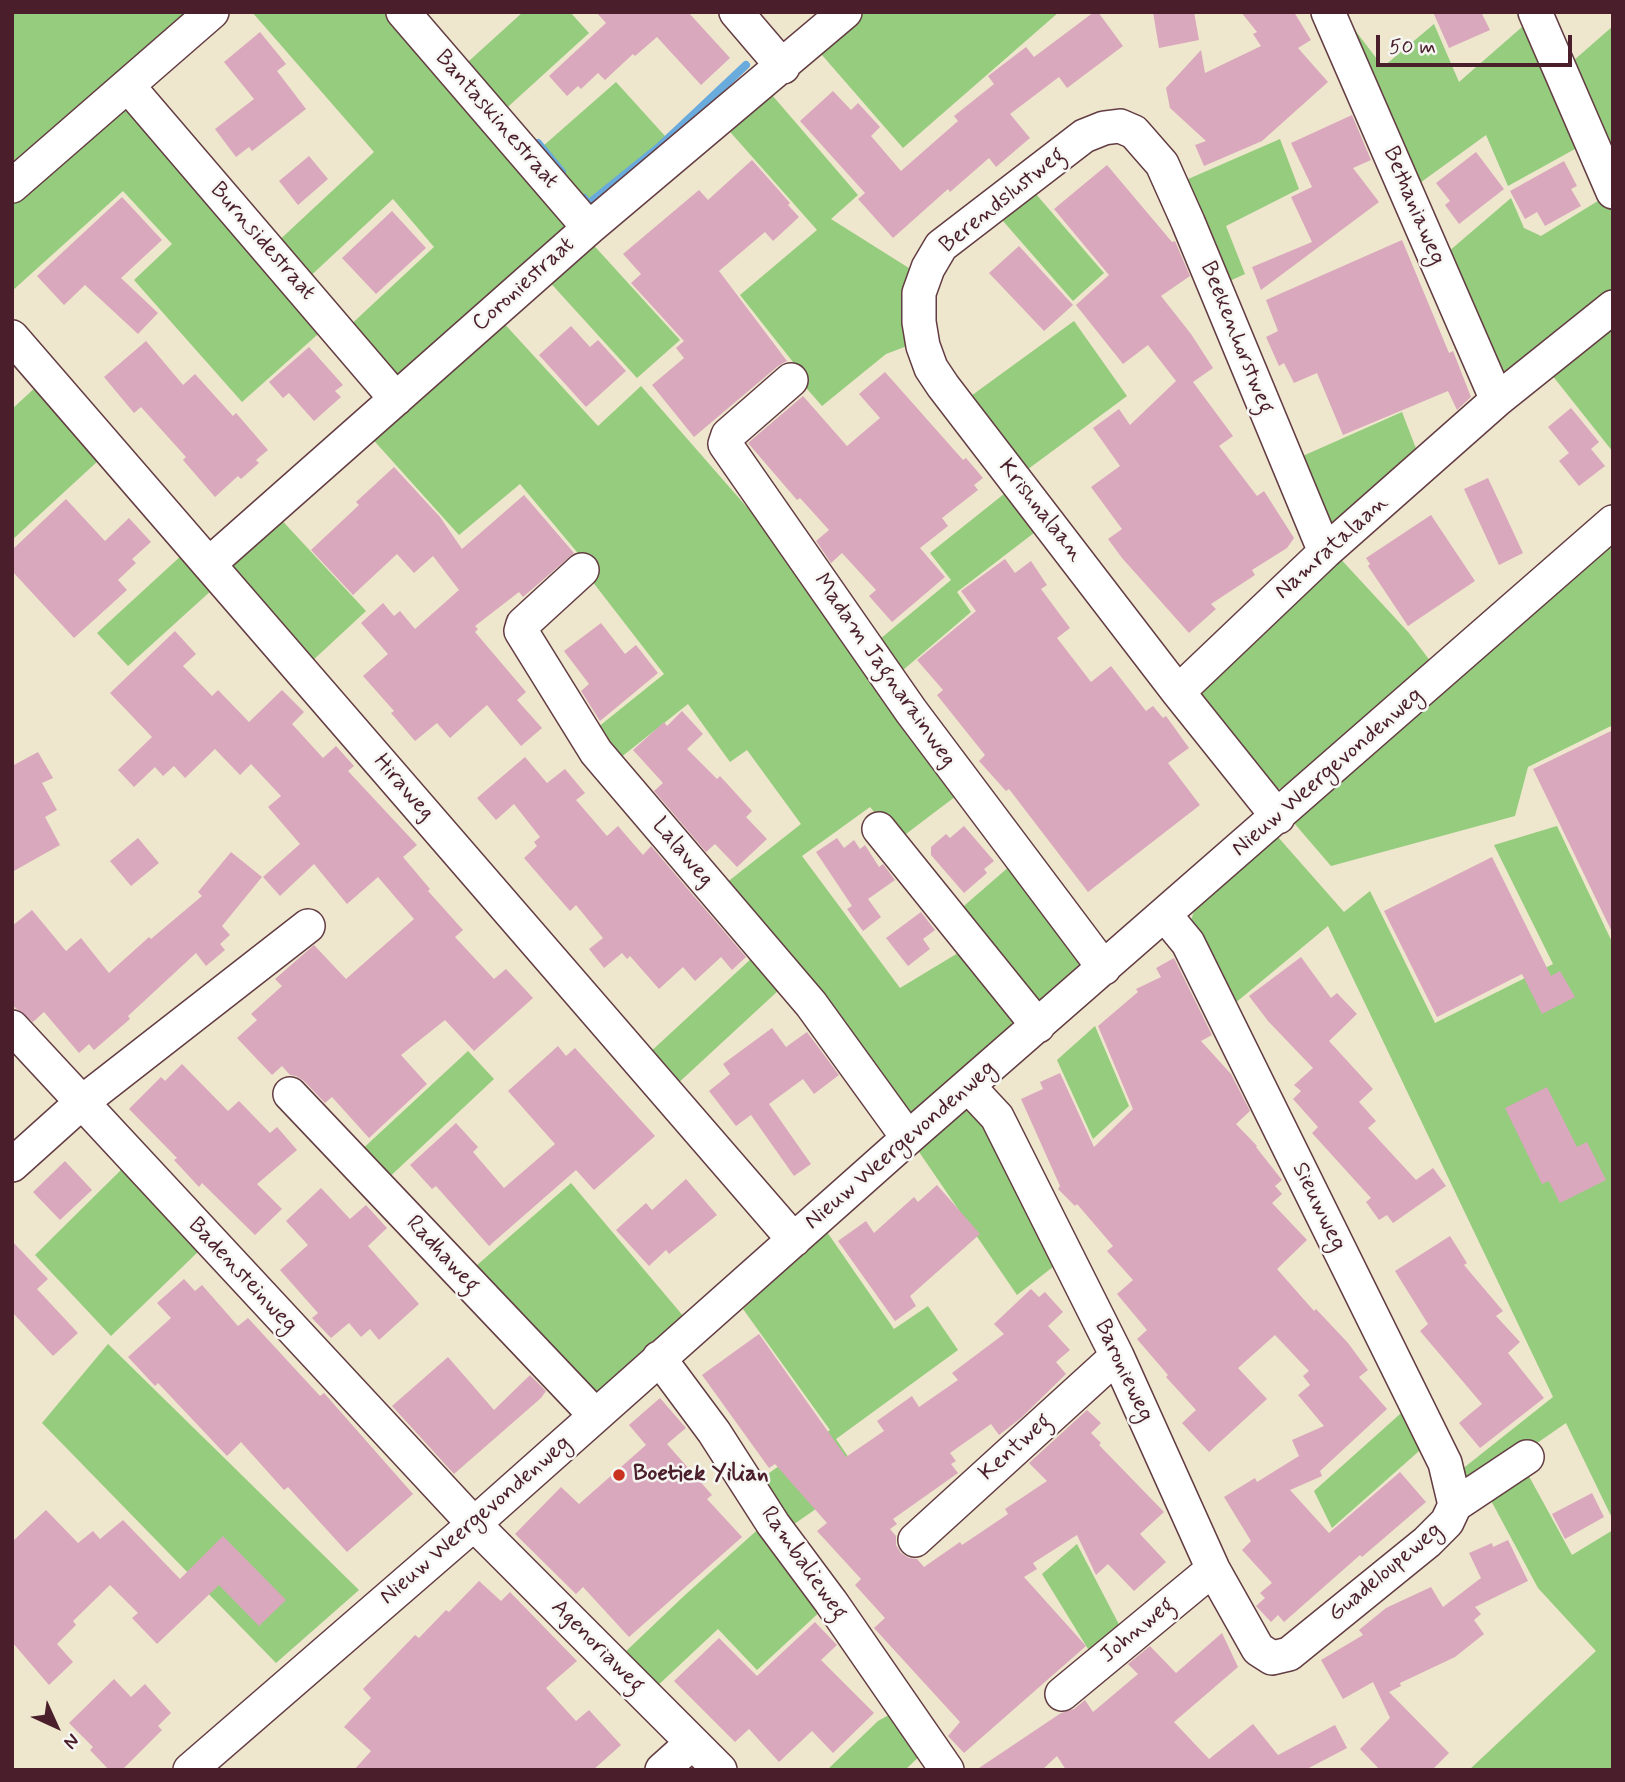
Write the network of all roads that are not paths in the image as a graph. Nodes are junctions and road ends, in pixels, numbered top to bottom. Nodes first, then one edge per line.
1 (212, 12) edge
2 (403, 12) edge
3 (736, 12) edge
4 (845, 12) edge
5 (1328, 12) edge
6 (1535, 12) edge
7 (783, 66) junction
8 (128, 86) junction
9 (1134, 132) joint
10 (12, 186) edge
11 (1613, 192) edge
12 (589, 228) junction
13 (1613, 307) edge
14 (919, 321) joint
15 (12, 337) edge
16 (791, 380) dead end
17 (396, 399) junction
18 (1497, 400) junction
19 (1613, 523) edge
20 (1325, 552) junction
21 (209, 564) junction
22 (582, 570) dead end
23 (1178, 692) junction
24 (1278, 817) junction
25 (879, 829) dead end
26 (1165, 915) junction
27 (308, 926) dead end
28 (1104, 968) junction
29 (1038, 1026) junction
30 (12, 1027) edge
31 (968, 1086) junction
32 (290, 1094) dead end
33 (81, 1103) junction
34 (908, 1138) junction
35 (12, 1165) edge
36 (794, 1240) junction
37 (1117, 1356) junction
38 (659, 1358) junction
39 (594, 1415) junction
40 (1527, 1457) dead end
41 (1455, 1505) junction
42 (474, 1524) junction
43 (915, 1540) dead end
44 (1213, 1569) junction
45 (1272, 1658) joint
46 (1062, 1694) dead end
47 (692, 1743) junction
48 (190, 1770) edge
49 (662, 1770) edge
50 (720, 1770) edge
51 (947, 1770) edge

1 - 8 street
2 - 12 street, Bantaskinestraat
3 - 7 street
4 - 7 street, Coroniestraat
5 - 18 street, Bethaniaweg
6 - 11 street
7 - 12 street, Coroniestraat
8 - 10 street
8 - 17 street, Burnsidestraat
9 - 14 street, Berendslustweg
9 - 20 street, Beekenhorstweg
12 - 17 street, Coroniestraat
13 - 18 street, Namratalaan
14 - 23 street, Krishnalaan
15 - 21 street, Hiraweg
16 - 28 street, Madam Jagnarainweg
17 - 21 street, Coroniestraat
18 - 20 street, Namratalaan
19 - 24 street, Nieuw Weergevondenweg
20 - 23 street, Namratalaan
21 - 36 street, Hiraweg
22 - 34 street, Lalaweg
23 - 24 street
24 - 26 street, Nieuw Weergevondenweg
25 - 29 street
26 - 28 street, Nieuw Weergevondenweg
26 - 41 street, Sieuwweg
27 - 33 street
28 - 29 street, Nieuw Weergevondenweg
29 - 31 street, Nieuw Weergevondenweg
30 - 33 street, Badensteinweg
31 - 34 street, Nieuw Weergevondenweg
31 - 37 street, Baronieweg
32 - 39 street, Radhaweg
33 - 35 street
33 - 42 street, Badensteinweg
34 - 36 street, Nieuw Weergevondenweg
36 - 38 street, Nieuw Weergevondenweg
37 - 43 street, Kentweg
37 - 44 street, Baronieweg
38 - 39 street, Nieuw Weergevondenweg
38 - 51 street, Rambalieweg
39 - 42 street, Nieuw Weergevondenweg
40 - 41 street, Guadeloupeweg
41 - 45 street, Guadeloupeweg
42 - 47 street, Agenoriaweg
42 - 48 street, Nieuw Weergevondenweg
44 - 45 street, Baronieweg
44 - 46 street, Johnweg
47 - 49 street
47 - 50 street, Agenoriaweg

